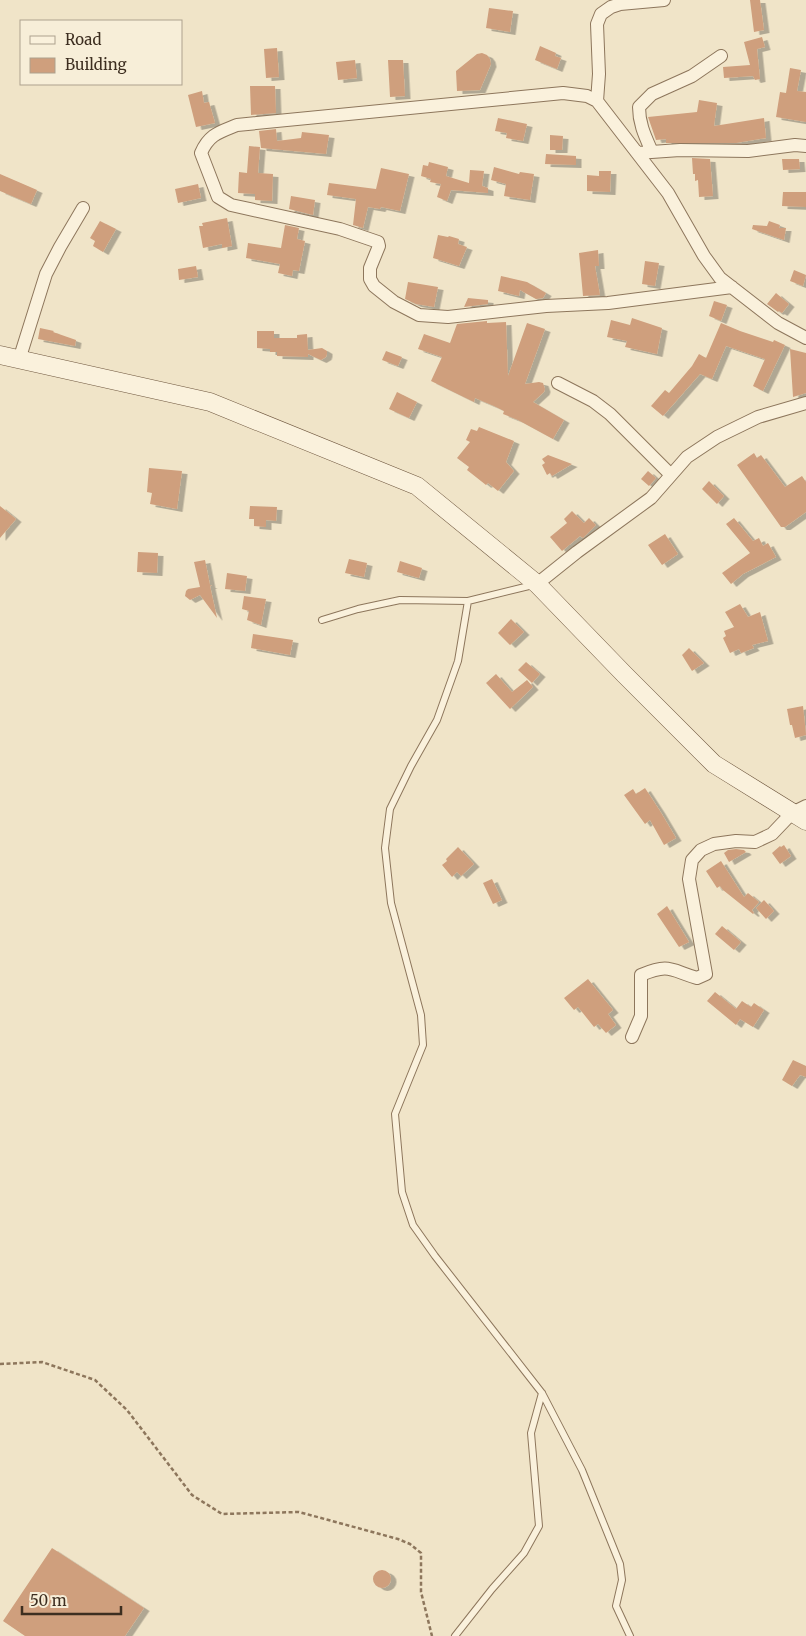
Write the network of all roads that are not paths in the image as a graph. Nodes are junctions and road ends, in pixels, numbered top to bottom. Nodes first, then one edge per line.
1 (664, 0) edge
2 (721, 56) dead end
3 (596, 101) junction
4 (806, 146) edge
5 (652, 152) junction
6 (637, 153) junction
7 (84, 208) dead end
8 (732, 287) junction
9 (806, 338) edge
10 (0, 355) edge
11 (20, 360) junction
12 (558, 383) dead end
13 (806, 403) edge
14 (671, 475) junction
15 (537, 584) junction
16 (468, 601) junction
17 (322, 620) dead end
18 (801, 813) edge
19 (632, 1037) dead end
20 (542, 1393) junction
21 (455, 1636) edge
22 (630, 1636) edge

1 - 3 street
2 - 5 street
3 - 6 street
3 - 8 street
4 - 5 street
5 - 6 street
6 - 8 street
7 - 11 street
8 - 9 street
10 - 11 main road
11 - 15 main road
12 - 14 street
13 - 14 street
14 - 15 street
15 - 16 lane
15 - 18 main road
16 - 17 lane
16 - 20 lane
18 - 19 street
20 - 21 lane
20 - 22 lane

